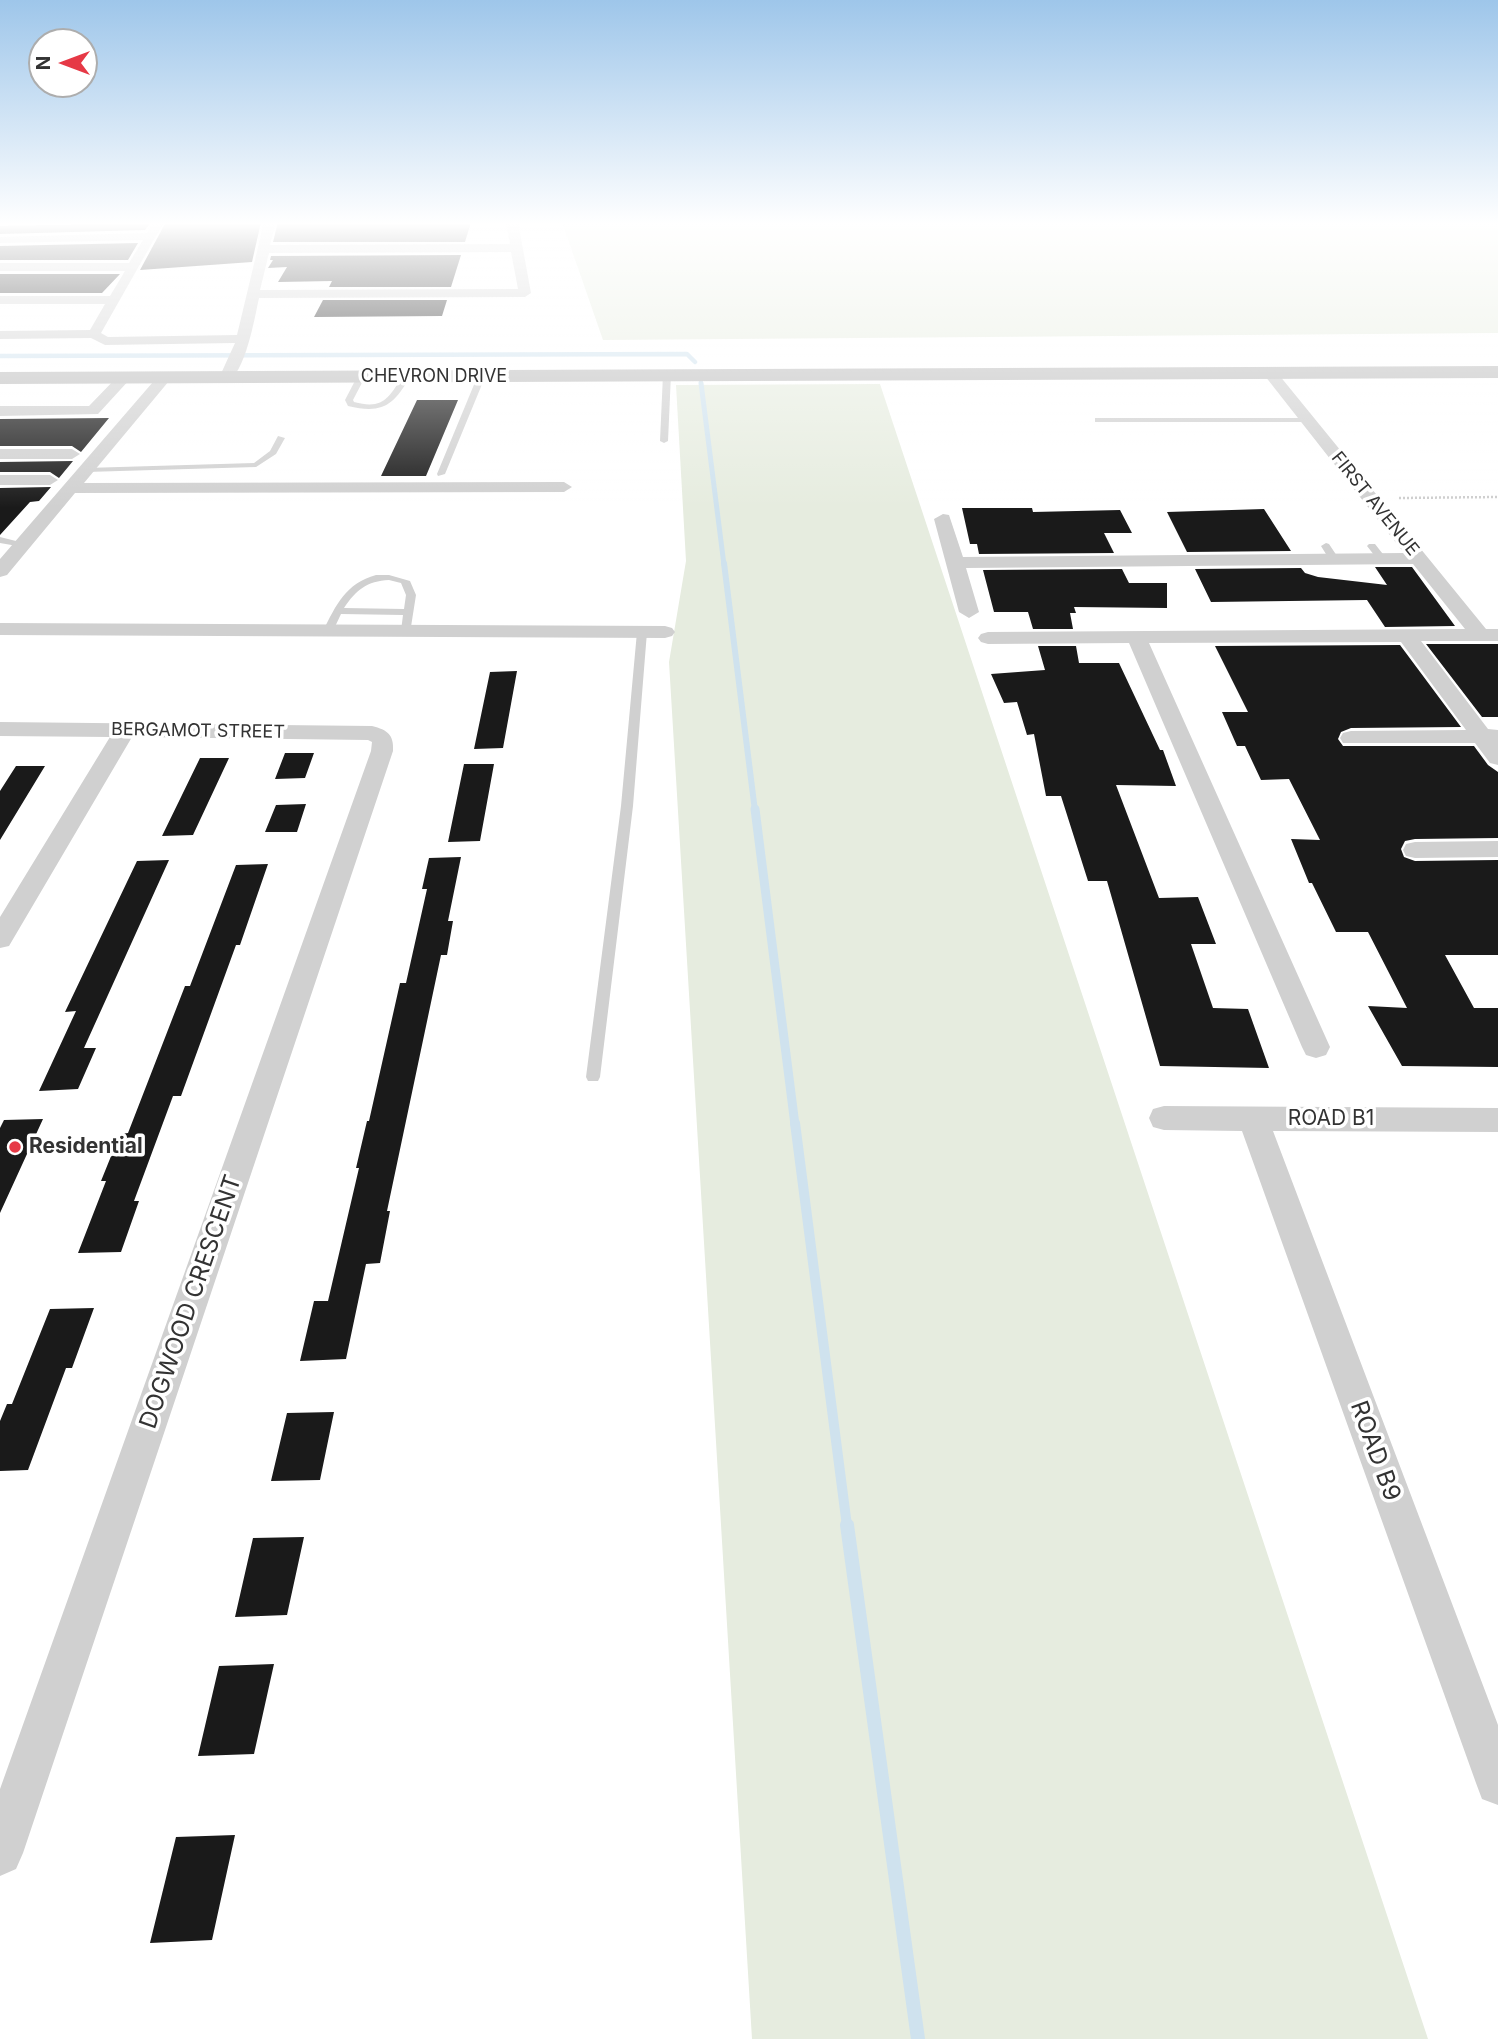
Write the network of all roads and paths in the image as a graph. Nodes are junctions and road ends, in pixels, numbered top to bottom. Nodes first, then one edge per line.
1 (20, 317) edge
2 (104, 317) edge
3 (247, 317) edge
4 (94, 334) junction
5 (2, 335) edge
6 (235, 357) junction
7 (1498, 372) edge
8 (1270, 373) junction
9 (667, 374) junction
10 (360, 377) junction
11 (406, 377) junction
12 (481, 377) junction
13 (0, 378) edge
14 (124, 378) junction
15 (164, 378) junction
16 (0, 411) edge
17 (1308, 420) junction
18 (1098, 421) dead end
19 (281, 438) dead end
20 (664, 441) dead end
21 (0, 454) edge
22 (72, 454) dead end
23 (86, 470) junction
24 (441, 474) dead end
25 (0, 480) edge
26 (50, 480) dead end
27 (564, 487) dead end
28 (70, 488) junction
29 (1498, 497) edge
30 (1370, 498) junction
31 (943, 519) dead end
32 (0, 540) edge
33 (23, 544) junction
34 (1418, 558) junction
35 (955, 563) junction
36 (0, 571) edge
37 (338, 611) junction
38 (969, 612) dead end
39 (407, 622) junction
40 (0, 629) edge
41 (328, 631) junction
42 (642, 632) junction
43 (665, 632) dead end
44 (1406, 635) junction
45 (1489, 635) edge
46 (1136, 637) junction
47 (988, 638) dead end
48 (0, 729) edge
49 (125, 730) junction
50 (1490, 736) edge
51 (1351, 738) dead end
52 (382, 751) joint
53 (1498, 758) edge
54 (1498, 849) edge
55 (1415, 850) dead end
56 (0, 939) edge
57 (1316, 1047) dead end
58 (593, 1077) dead end
59 (1164, 1118) dead end
60 (1253, 1119) junction
61 (1498, 1120) edge
62 (1498, 1783) edge
63 (0, 1853) edge

1 - 5 street
2 - 4 street
3 - 6 street
4 - 5 street
4 - 6 street
6 - 10 main road, CHEVRON DRIVE
6 - 15 main road, CHEVRON DRIVE
7 - 8 main road, CHEVRON DRIVE
8 - 9 main road, CHEVRON DRIVE
8 - 17 street, FIRST AVENUE
9 - 12 main road, CHEVRON DRIVE
9 - 20 lane
10 - 11 main road, CHEVRON DRIVE
10 - 11 lane
11 - 12 main road, CHEVRON DRIVE
12 - 24 lane
13 - 14 main road, CHEVRON DRIVE
14 - 15 main road, CHEVRON DRIVE
14 - 16 street
15 - 23 street
17 - 18 lane
17 - 30 street, FIRST AVENUE
19 - 23 lane
21 - 22 street
23 - 28 street
25 - 26 street
27 - 28 street
28 - 33 street
29 - 30 path
30 - 34 street, FIRST AVENUE
31 - 35 street
32 - 33 lane
33 - 36 street
34 - 35 street
34 - 45 street, FIRST AVENUE
35 - 38 street
37 - 39 lane
37 - 39 lane
37 - 41 lane
39 - 41 street
39 - 42 street
40 - 41 street
42 - 43 street
42 - 58 lane
44 - 45 street
44 - 46 street
44 - 50 street
46 - 47 street
46 - 57 street
48 - 49 street, BERGAMOT STREET
49 - 52 street, BERGAMOT STREET
49 - 56 street
50 - 51 street
50 - 53 street
52 - 63 street, DOGWOOD CRESCENT
54 - 55 street
59 - 60 street, ROAD B1
60 - 61 street, ROAD B1
60 - 62 street, ROAD B9

